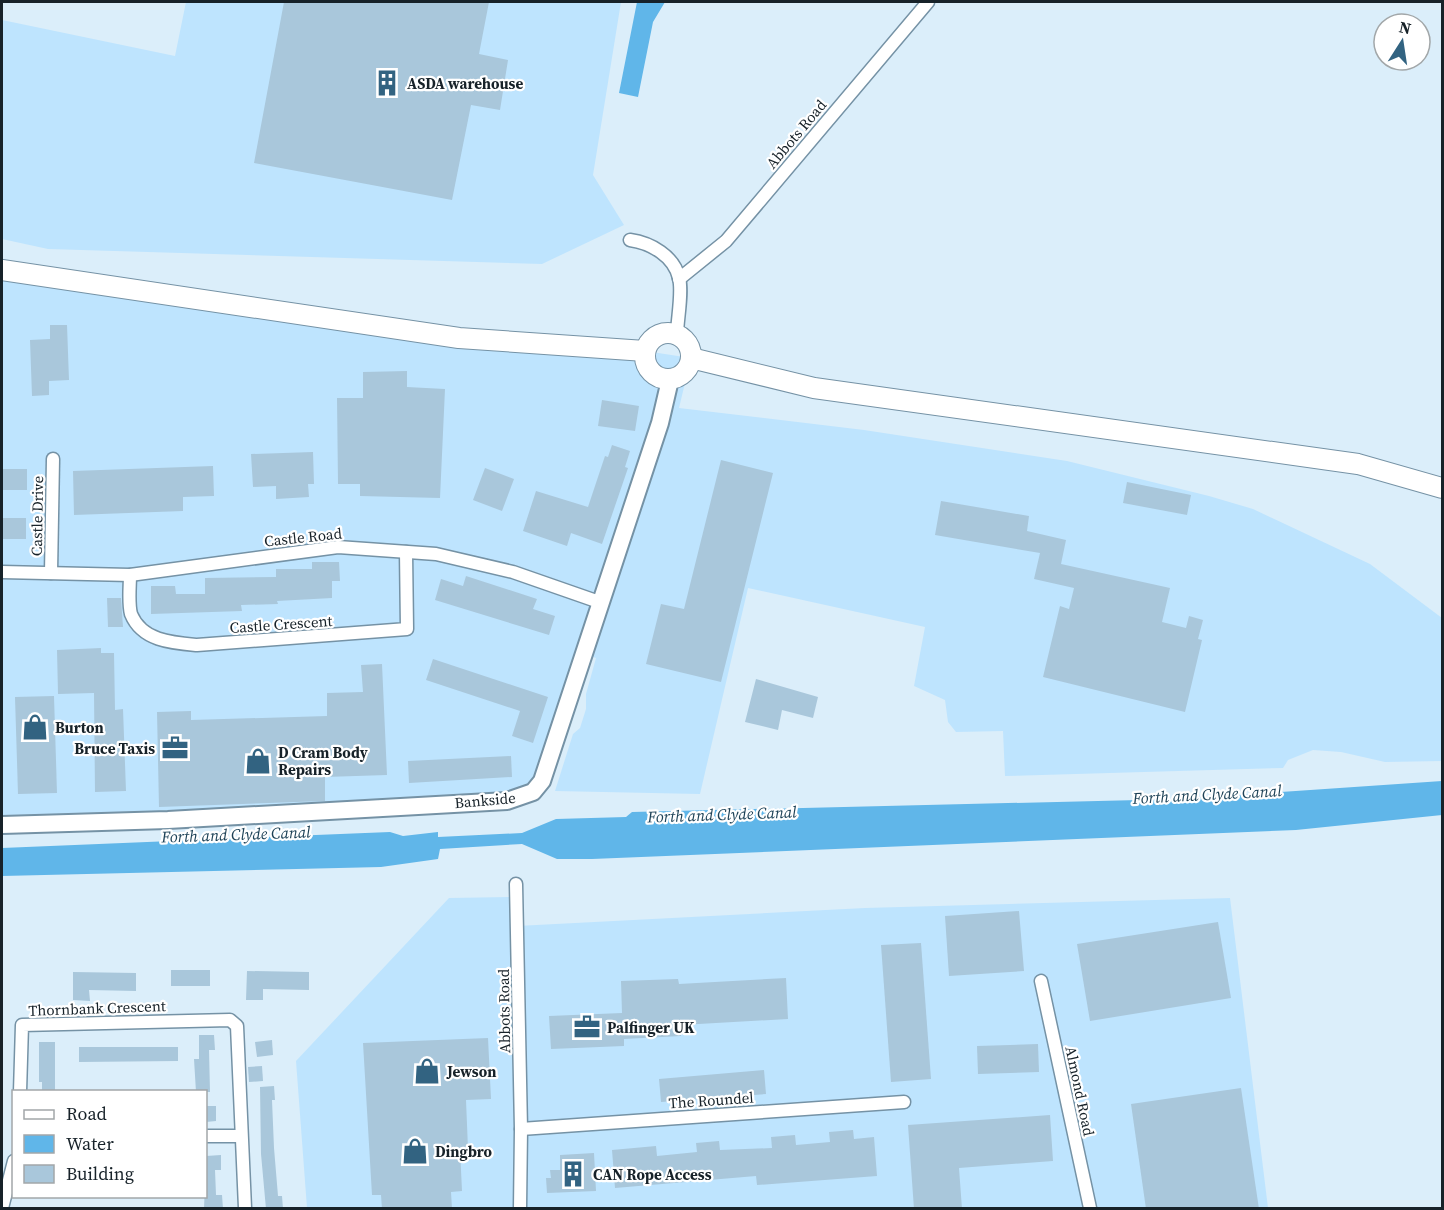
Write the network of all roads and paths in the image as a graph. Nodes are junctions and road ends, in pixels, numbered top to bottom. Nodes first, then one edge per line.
1 (928, 2) edge
2 (630, 240) dead end
3 (2, 270) edge
4 (680, 279) junction
5 (677, 335) junction
6 (645, 351) junction
7 (691, 358) junction
8 (670, 380) junction
9 (53, 459) dead end
10 (1443, 488) edge
11 (406, 552) junction
12 (2, 572) edge
13 (51, 573) junction
14 (130, 575) junction
15 (602, 603) junction
16 (2, 825) edge
17 (516, 884) dead end
18 (1041, 981) dead end
19 (20, 1090) edge
20 (903, 1102) dead end
21 (521, 1129) junction
22 (207, 1136) edge
23 (241, 1136) junction
24 (12, 1169) edge
25 (2, 1208) edge
26 (245, 1209) edge
27 (520, 1209) edge
28 (1090, 1209) edge

1 - 4 street, Abbots Road
2 - 4 street
3 - 6 main road
4 - 5 street
5 - 6 main road
5 - 7 main road
6 - 8 main road
7 - 8 main road
7 - 10 main road
8 - 15 street, Bankside
9 - 13 street, Castle Drive
11 - 14 street, Castle Road
11 - 14 street, Castle Crescent
11 - 15 street, Castle Road
12 - 13 street, Castle Road
13 - 14 street, Castle Road
15 - 16 street, Bankside
17 - 21 street, Abbots Road
18 - 28 street, Almond Road
19 - 23 street, Thornbank Crescent
20 - 21 street, The Roundel
21 - 27 street, Abbots Road
22 - 23 street
23 - 26 street
24 - 25 street

